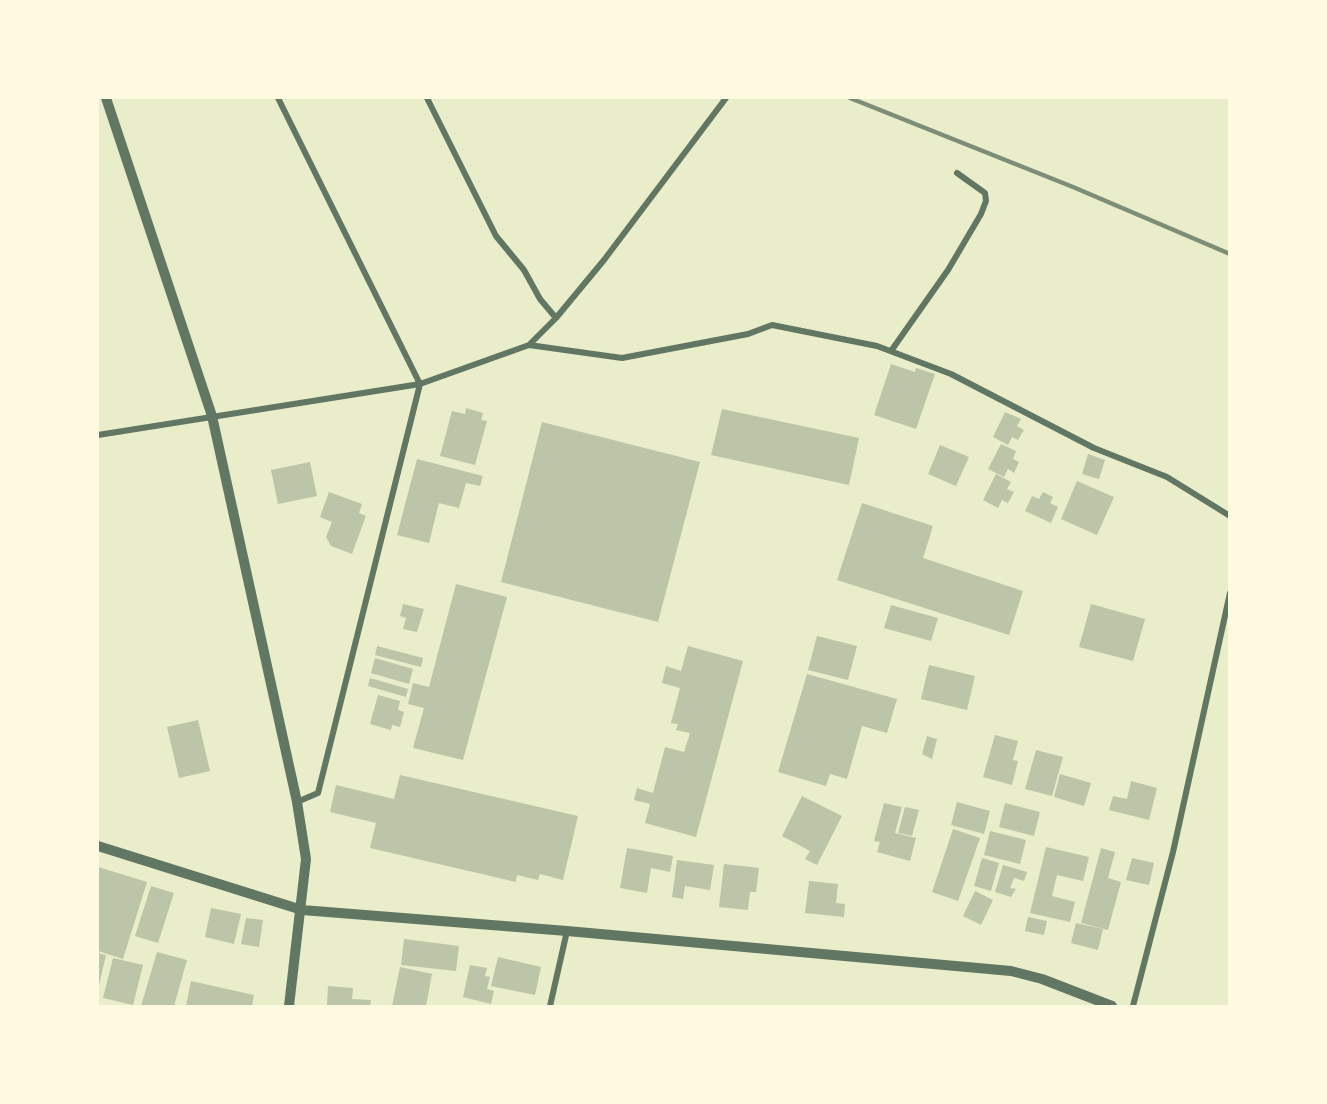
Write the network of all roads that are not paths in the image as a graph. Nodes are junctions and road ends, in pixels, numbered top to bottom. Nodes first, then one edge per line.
1 (106, 98) edge
2 (278, 98) edge
3 (427, 98) edge
4 (726, 98) edge
5 (957, 173) dead end
6 (556, 318) junction
7 (529, 345) junction
8 (891, 351) junction
9 (420, 384) junction
10 (212, 416) junction
11 (98, 435) edge
12 (1230, 516) edge
13 (1230, 593) edge
14 (297, 802) junction
15 (98, 846) edge
16 (302, 910) junction
17 (567, 931) junction
18 (289, 1006) edge
19 (550, 1006) edge
20 (1112, 1006) edge
21 (1133, 1006) edge

1 - 10 street
2 - 9 street
3 - 6 street
4 - 6 street
5 - 8 street
6 - 7 street
7 - 8 street
7 - 9 street
8 - 12 street
9 - 10 street
9 - 14 street
10 - 11 street
10 - 14 street
13 - 21 street
14 - 16 street
15 - 16 street
16 - 17 street
16 - 18 street
17 - 19 street
17 - 20 street

